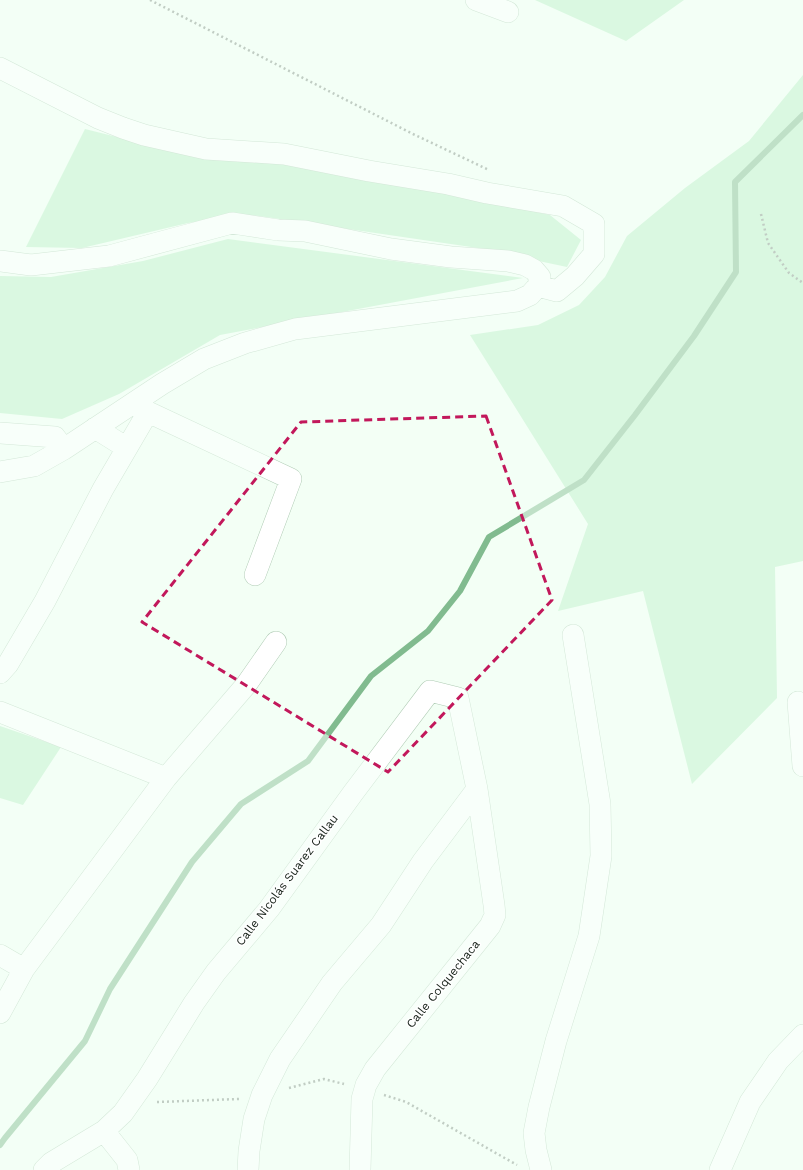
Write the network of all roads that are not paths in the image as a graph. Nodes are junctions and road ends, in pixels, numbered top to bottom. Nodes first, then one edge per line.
1 (476, 0) edge
2 (508, 12) dead end
3 (0, 68) edge
4 (0, 261) edge
5 (538, 286) junction
6 (95, 428) junction
7 (0, 433) edge
8 (127, 448) junction
9 (64, 449) junction
10 (0, 472) edge
11 (255, 575) dead end
12 (573, 635) dead end
13 (276, 642) dead end
14 (0, 673) edge
15 (798, 702) dead end
16 (0, 712) edge
17 (803, 766) edge
18 (166, 778) junction
19 (477, 789) junction
20 (0, 955) edge
21 (24, 969) junction
22 (0, 1013) edge
23 (803, 1035) edge
24 (104, 1131) junction
25 (44, 1170) edge
26 (129, 1170) edge
27 (248, 1170) edge
28 (360, 1170) edge
29 (542, 1170) edge
30 (720, 1170) edge

1 - 2 street
3 - 5 street
4 - 5 street
5 - 6 street
6 - 8 street
6 - 9 street
7 - 9 street
8 - 11 street
8 - 14 street
9 - 10 street
12 - 29 street
13 - 18 street
15 - 17 street
16 - 18 street
18 - 21 street
19 - 24 street, Calle Nicolás Suarez Callau
19 - 27 street
19 - 28 street, Calle Colquechaca
20 - 21 street
21 - 22 street
23 - 30 street
24 - 25 street, Calle Nicolás Suarez Callau
24 - 26 street

